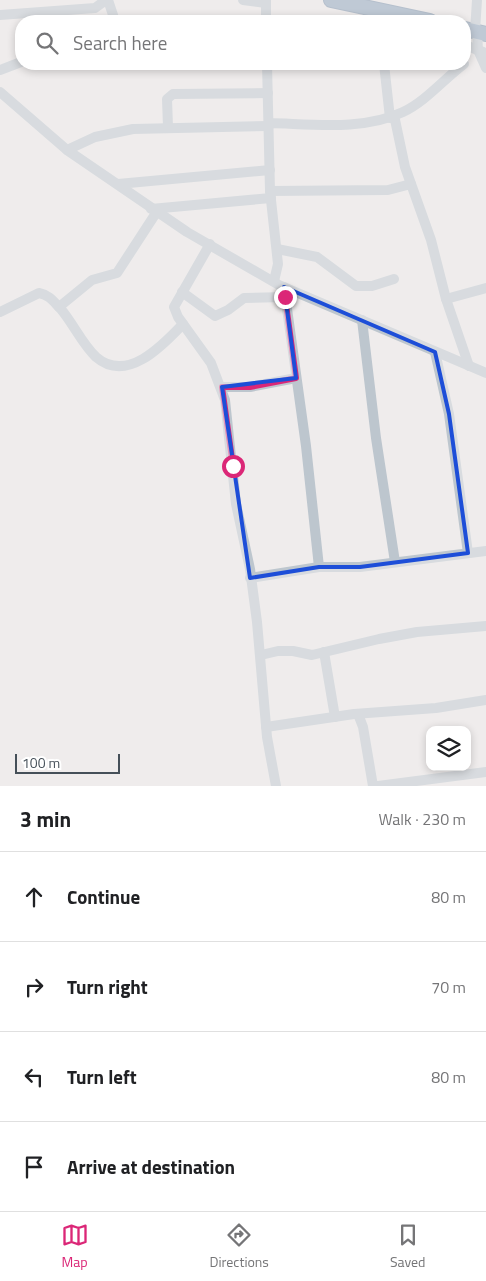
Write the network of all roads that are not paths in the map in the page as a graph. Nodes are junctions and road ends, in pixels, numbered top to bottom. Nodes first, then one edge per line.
1 (107, 0) edge
2 (243, 0) edge
3 (331, 0) edge
4 (477, 0) edge
5 (266, 1) edge
6 (0, 15) edge
7 (113, 15) edge
8 (266, 15) edge
9 (402, 15) edge
10 (479, 31) edge
11 (482, 52) edge
12 (471, 59) edge
13 (15, 64) edge
14 (486, 68) edge
15 (0, 70) edge
16 (267, 70) edge
17 (385, 70) edge
18 (455, 70) edge
19 (0, 92) edge
20 (268, 93) junction
21 (392, 117) junction
22 (269, 124) junction
23 (168, 127) junction
24 (67, 150) junction
25 (270, 170) junction
26 (118, 184) junction
27 (411, 184) junction
28 (271, 195) junction
29 (154, 211) junction
30 (210, 244) junction
31 (276, 249) junction
32 (394, 279) dead end
33 (281, 288) junction
34 (486, 288) edge
35 (182, 292) junction
36 (446, 298) junction
37 (59, 307) junction
38 (0, 312) edge
39 (362, 320) junction
40 (183, 324) junction
41 (435, 352) junction
42 (469, 366) junction
43 (486, 373) edge
44 (296, 378) junction
45 (222, 387) junction
46 (486, 551) edge
47 (468, 553) junction
48 (395, 562) junction
49 (319, 567) junction
50 (250, 578) junction
51 (486, 626) edge
52 (324, 652) junction
53 (261, 655) junction
54 (486, 700) edge
55 (358, 714) junction
56 (335, 717) junction
57 (266, 727) junction
58 (486, 772) edge
59 (451, 781) edge
60 (276, 786) edge
61 (380, 786) edge

1 - 6 street
1 - 7 street
2 - 5 street
3 - 9 highway
4 - 10 street
5 - 8 street
10 - 11 street
11 - 12 street
11 - 14 street
13 - 15 street
16 - 20 street
17 - 21 street
18 - 21 street
19 - 24 street
20 - 22 street
20 - 23 street
21 - 22 street
21 - 27 street
22 - 23 street
22 - 25 street
23 - 24 street
24 - 26 street
25 - 26 street
25 - 28 street
26 - 29 street
27 - 28 street
27 - 36 street
28 - 29 street
28 - 31 street
29 - 30 street
29 - 37 street
30 - 33 street
30 - 35 street
31 - 32 street
31 - 33 street
33 - 35 street
33 - 39 street
33 - 44 street
34 - 36 street
35 - 40 street
36 - 42 street
37 - 38 street
37 - 40 street
39 - 41 street
39 - 48 street
40 - 45 street
41 - 42 street
41 - 47 street
42 - 43 street
44 - 45 street
44 - 49 street
45 - 50 street
46 - 47 street
47 - 48 street
48 - 49 street
49 - 50 street
50 - 53 street
51 - 52 street
52 - 53 street
52 - 56 street
53 - 57 street
54 - 55 street
55 - 56 street
55 - 61 street
56 - 57 street
57 - 60 street
58 - 59 street
59 - 61 street

